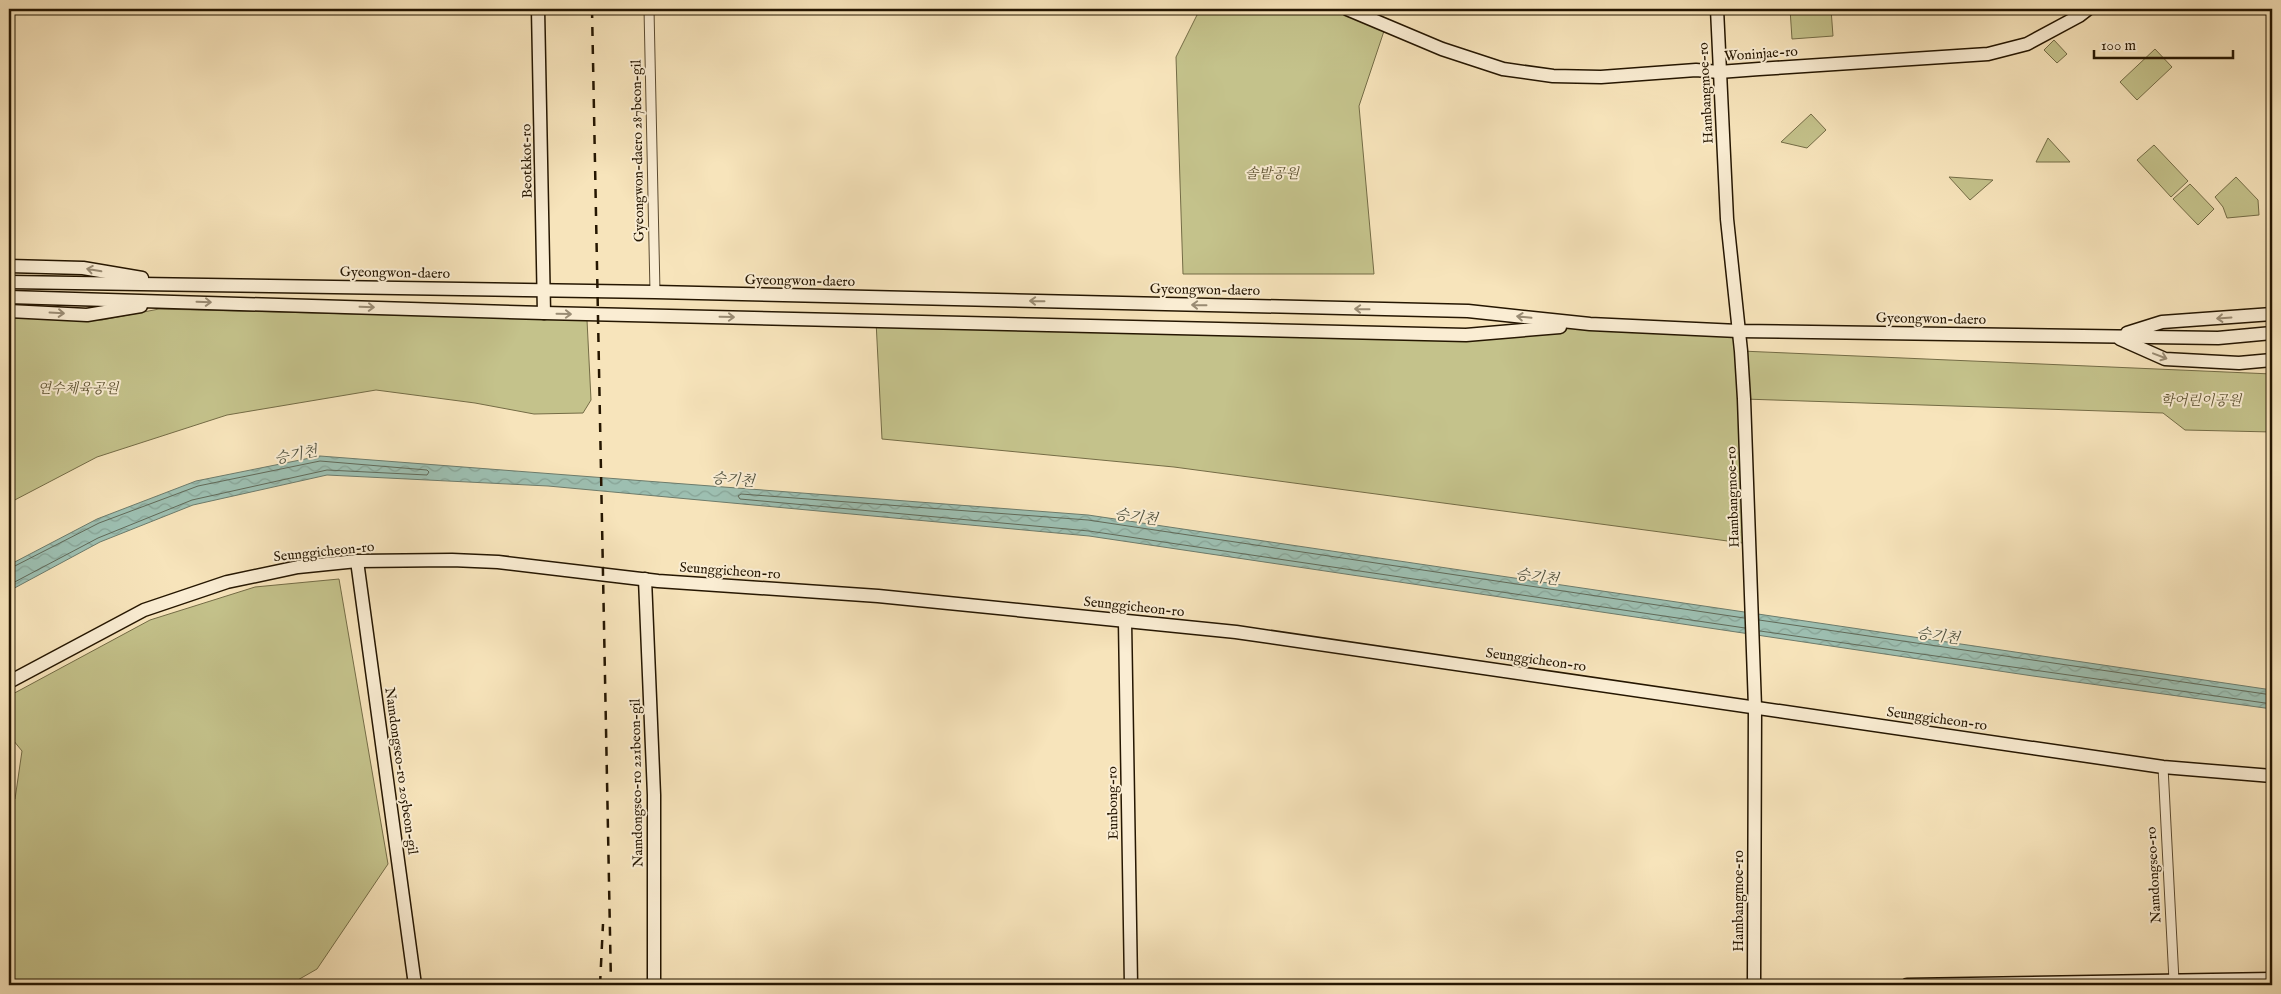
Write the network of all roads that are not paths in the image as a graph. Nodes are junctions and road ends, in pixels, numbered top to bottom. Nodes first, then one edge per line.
1 (538, 9) edge
2 (649, 9) edge
3 (1347, 9) edge
4 (1717, 9) edge
5 (2088, 9) edge
6 (1719, 72) junction
7 (9, 266) edge
8 (9, 282) edge
9 (177, 284) junction
10 (544, 290) junction
11 (655, 292) junction
12 (9, 297) edge
13 (178, 301) junction
14 (9, 311) edge
15 (544, 313) junction
16 (2272, 314) edge
17 (1590, 324) junction
18 (1738, 331) junction
19 (2272, 333) edge
20 (2116, 337) junction
21 (2272, 360) edge
22 (357, 561) junction
23 (645, 579) junction
24 (1125, 621) junction
25 (9, 682) edge
26 (1755, 707) junction
27 (2163, 767) junction
28 (2272, 776) edge
29 (2272, 979) edge
30 (2174, 981) junction
31 (415, 985) edge
32 (654, 985) edge
33 (1130, 985) edge
34 (1754, 985) edge
35 (1907, 985) edge

1 - 10 main road, Beotkkot-ro
2 - 11 street, Gyeongwon-daero 287beon-gil
3 - 6 main road, Woninjae-ro
4 - 6 main road, Hambangmoe-ro
5 - 6 main road, Woninjae-ro
6 - 18 main road, Hambangmoe-ro
9 -> 7 main road
8 - 9 main road, Gyeongwon-daero
9 - 10 main road, Gyeongwon-daero
10 - 11 main road, Gyeongwon-daero
10 - 15 main road, Beotkkot-ro
17 -> 11 main road, Gyeongwon-daero
12 - 13 main road, Gyeongwon-daero
14 -> 13 main road
13 -> 15 main road, Gyeongwon-daero
15 -> 17 main road, Gyeongwon-daero
16 -> 20 main road
17 - 18 main road, Gyeongwon-daero
18 - 20 main road, Gyeongwon-daero
18 - 26 main road, Hambangmoe-ro
19 - 20 main road, Gyeongwon-daero
20 -> 21 main road
22 - 23 main road, Seunggicheon-ro
22 - 25 main road, Seunggicheon-ro
22 - 31 main road, Namdongseo-ro 205beon-gil
23 - 24 main road, Seunggicheon-ro
23 - 32 main road, Namdongseo-ro 221beon-gil
24 - 26 main road, Seunggicheon-ro
24 - 33 main road, Eunbong-ro
26 - 27 main road, Seunggicheon-ro
26 - 34 main road, Hambangmoe-ro
27 - 28 main road, Seunggicheon-ro
27 - 30 street, Namdongseo-ro
29 - 30 main road
30 - 35 main road

